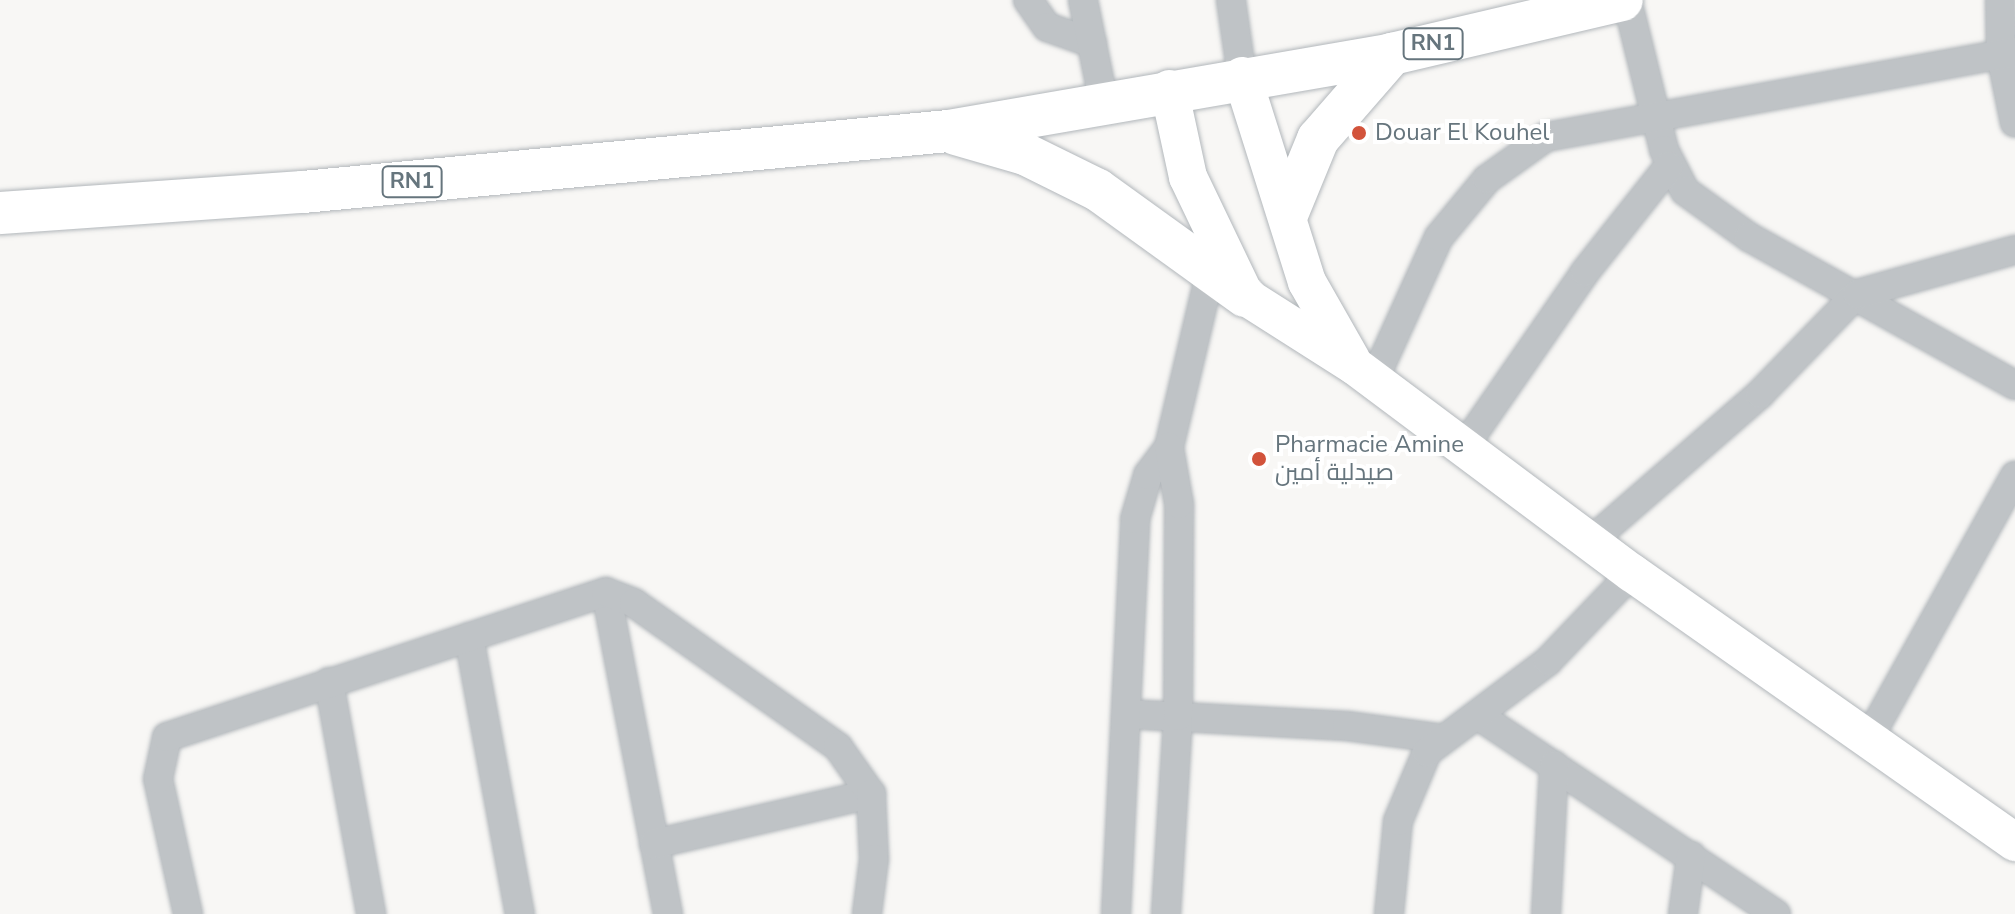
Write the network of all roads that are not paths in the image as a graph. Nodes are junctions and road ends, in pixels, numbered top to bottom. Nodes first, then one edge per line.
1 (1028, 0) edge
2 (1083, 0) edge
3 (1231, 0) edge
4 (1625, 0) edge
5 (2000, 0) edge
6 (1092, 43) junction
7 (1392, 54) junction
8 (2008, 54) edge
9 (1242, 76) junction
10 (1169, 89) junction
11 (1104, 103) junction
12 (1654, 116) junction
13 (2015, 123) edge
14 (948, 131) junction
15 (1669, 166) junction
16 (1288, 212) junction
17 (0, 213) edge
18 (2015, 250) edge
19 (1211, 270) junction
20 (1857, 294) junction
21 (1245, 296) junction
22 (1364, 373) junction
23 (2015, 385) edge
24 (1169, 447) junction
25 (1464, 447) junction
26 (2015, 476) edge
27 (1591, 541) junction
28 (1632, 573) junction
29 (606, 592) junction
30 (469, 637) junction
31 (329, 682) junction
32 (1126, 714) junction
33 (1178, 716) junction
34 (1479, 716) junction
35 (1438, 738) junction
36 (1869, 738) junction
37 (1554, 765) junction
38 (871, 794) junction
39 (2015, 842) edge
40 (654, 844) junction
41 (1691, 856) junction
42 (188, 914) edge
43 (371, 914) edge
44 (520, 914) edge
45 (668, 914) edge
46 (867, 914) edge
47 (1116, 914) edge
48 (1166, 914) edge
49 (1389, 914) edge
50 (1546, 914) edge
51 (1683, 914) edge
52 (1776, 914) edge

1 - 6 street
2 - 6 street
3 - 9 street
4 - 7 main road, RN1
4 - 12 street
5 - 8 street
6 - 11 street
7 - 9 main road, RN1
7 - 16 main road
8 - 12 street
8 - 13 street
9 - 10 main road, RN1
9 - 16 main road
10 - 11 main road, RN1
10 - 21 main road
11 - 14 main road, RN1
12 - 15 street
12 - 22 street
14 - 17 main road, RN1
14 - 19 main road
15 - 20 street
15 - 25 street
16 - 22 main road
18 - 20 street
19 - 21 main road
19 - 24 street
20 - 23 street
20 - 27 street
21 - 22 main road
22 - 25 main road
24 - 32 street
24 - 33 street
25 - 27 main road
26 - 36 street
27 - 28 main road
28 - 34 street
28 - 36 main road
29 - 30 street
29 - 38 street
29 - 40 street
30 - 31 street
30 - 44 street
31 - 42 street
31 - 43 street
32 - 33 street
32 - 47 street
33 - 35 street
33 - 48 street
34 - 35 street
34 - 37 street
35 - 49 street
36 - 39 main road
37 - 41 street
37 - 50 street
38 - 40 street
38 - 46 street
40 - 45 street
41 - 51 street
41 - 52 street

